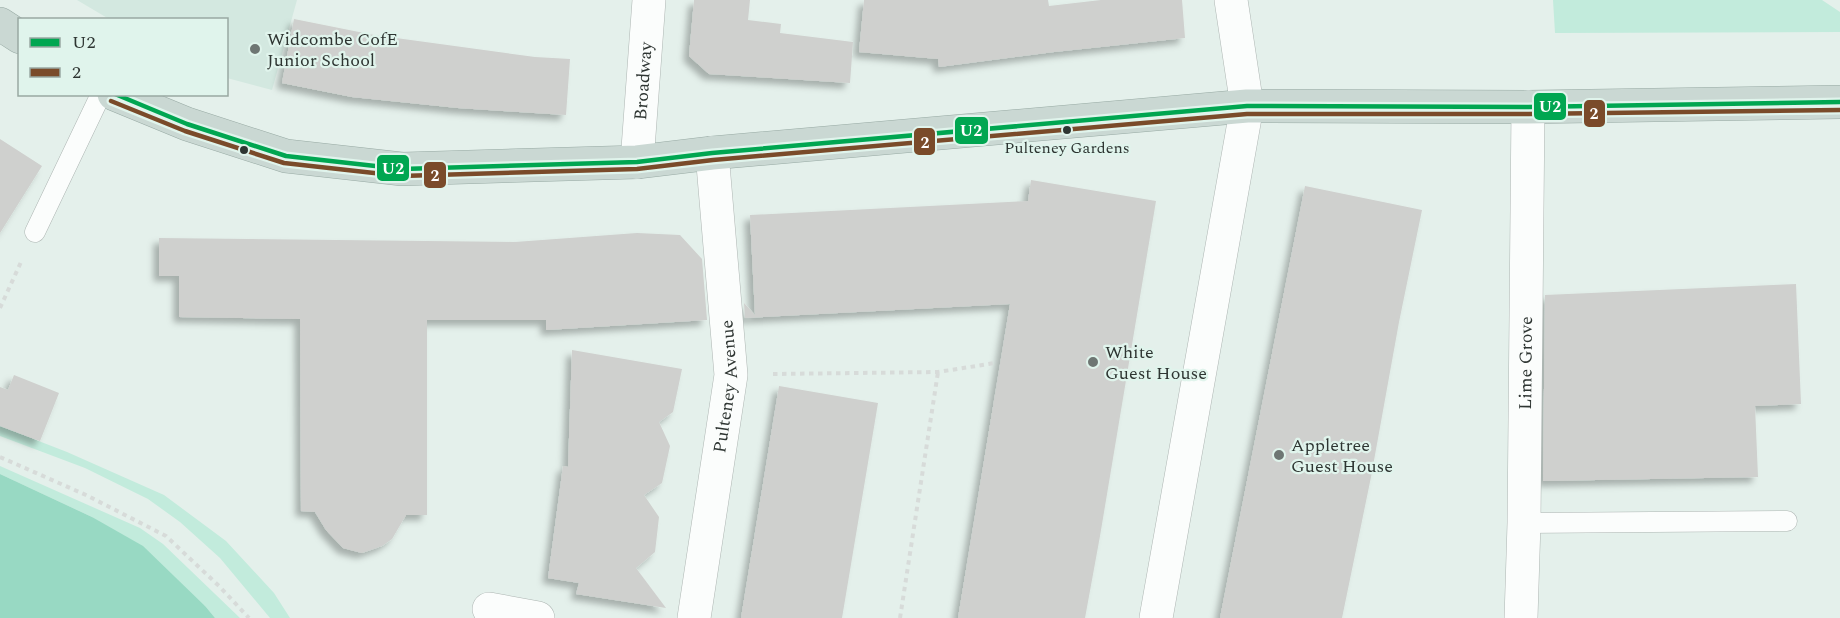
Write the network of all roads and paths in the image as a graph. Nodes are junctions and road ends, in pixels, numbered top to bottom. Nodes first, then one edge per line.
1 (649, 0) edge
2 (1231, 0) edge
3 (0, 24) edge
4 (18, 36) edge
5 (100, 96) edge
6 (119, 96) edge
7 (1840, 102) edge
8 (1247, 106) junction
9 (1528, 107) junction
10 (712, 153) junction
11 (637, 162) junction
12 (35, 232) joint
13 (0, 308) edge
14 (995, 363) dead end
15 (938, 372) junction
16 (731, 375) junction
17 (0, 457) edge
18 (1787, 521) dead end
19 (1524, 523) junction
20 (489, 609) dead end
21 (249, 618) edge
22 (538, 618) edge
23 (694, 618) edge
24 (900, 618) edge
25 (1156, 618) edge
26 (1521, 618) edge

1 - 11 street, Broadway
2 - 8 street
3 - 4 highway
5 - 12 lane
6 - 11 highway
7 - 9 highway
8 - 9 highway
8 - 10 highway
8 - 25 street
9 - 19 street, Lime Grove
10 - 11 highway
10 - 16 street, Pulteney Avenue
12 - 13 path
14 - 15 path
15 - 16 path
15 - 24 path
16 - 23 street, Pulteney Avenue
17 - 21 path
18 - 19 lane
19 - 26 street, Lime Grove
20 - 22 street

